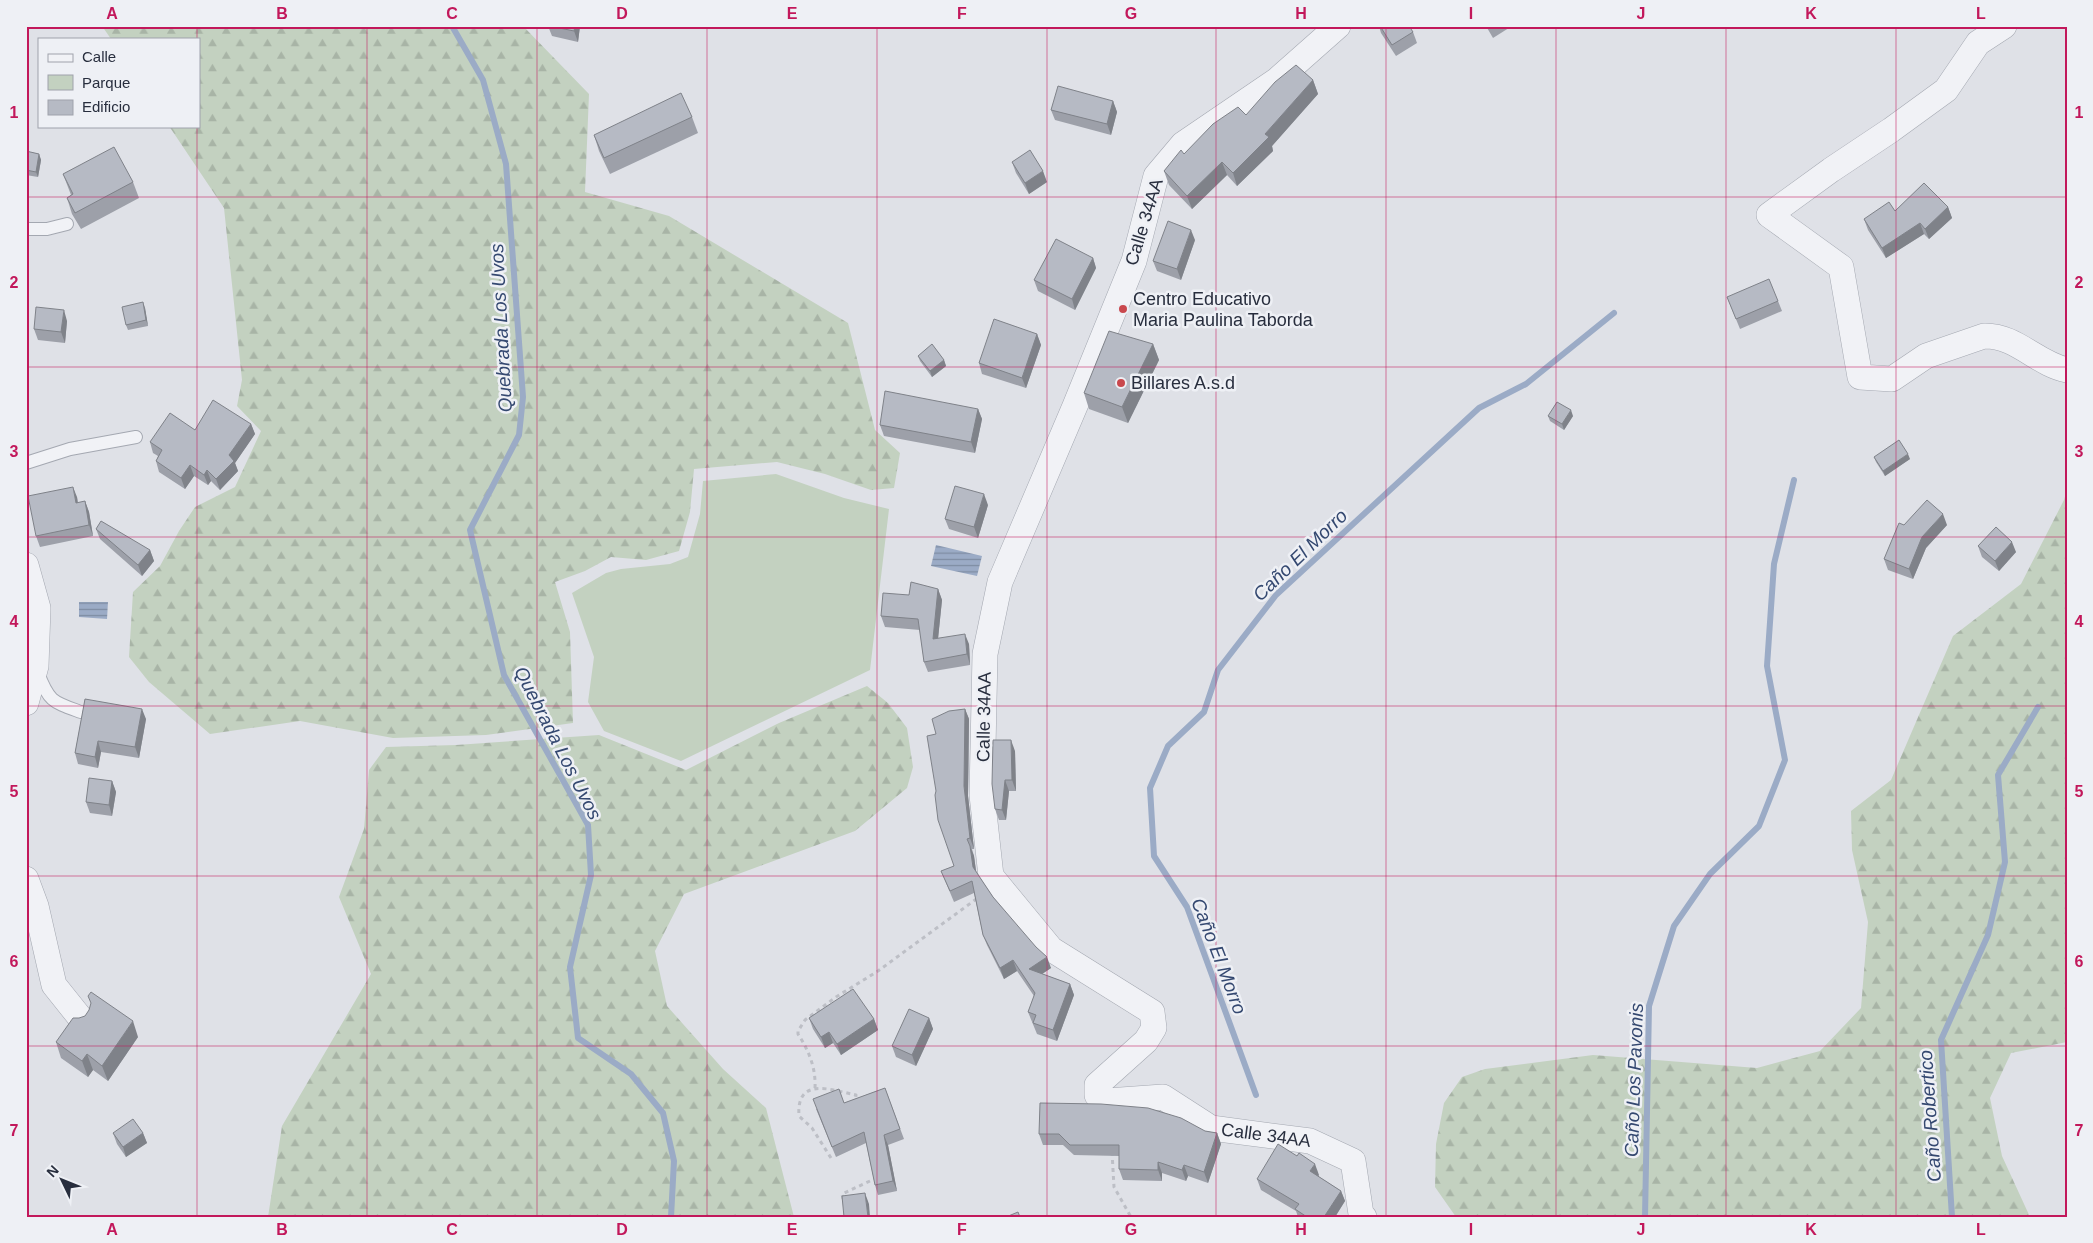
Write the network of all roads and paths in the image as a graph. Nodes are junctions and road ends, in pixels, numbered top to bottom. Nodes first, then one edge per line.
1 (1338, 26) edge
2 (2004, 26) edge
3 (67, 224) dead end
4 (26, 229) edge
5 (2067, 370) edge
6 (136, 437) dead end
7 (26, 463) edge
8 (26, 565) edge
9 (36, 666) junction
10 (26, 703) edge
11 (81, 712) edge
12 (26, 880) edge
13 (998, 884) junction
14 (836, 997) junction
15 (842, 1004) edge
16 (82, 1020) edge
17 (815, 1088) junction
18 (855, 1100) junction
19 (847, 1104) edge
20 (859, 1107) edge
21 (1111, 1148) edge
22 (831, 1158) edge
23 (870, 1181) edge
24 (843, 1202) edge
25 (1131, 1217) edge
26 (1364, 1217) edge

1 - 13 street, Calle 34AA
2 - 5 street
3 - 4 lane
6 - 7 lane
8 - 9 street
9 - 10 street
9 - 11 lane
12 - 16 street
13 - 14 path
13 - 26 street, Calle 34AA
14 - 15 path
14 - 17 path
17 - 18 path
17 - 22 path
18 - 19 path
18 - 20 path
21 - 25 path
23 - 24 path

